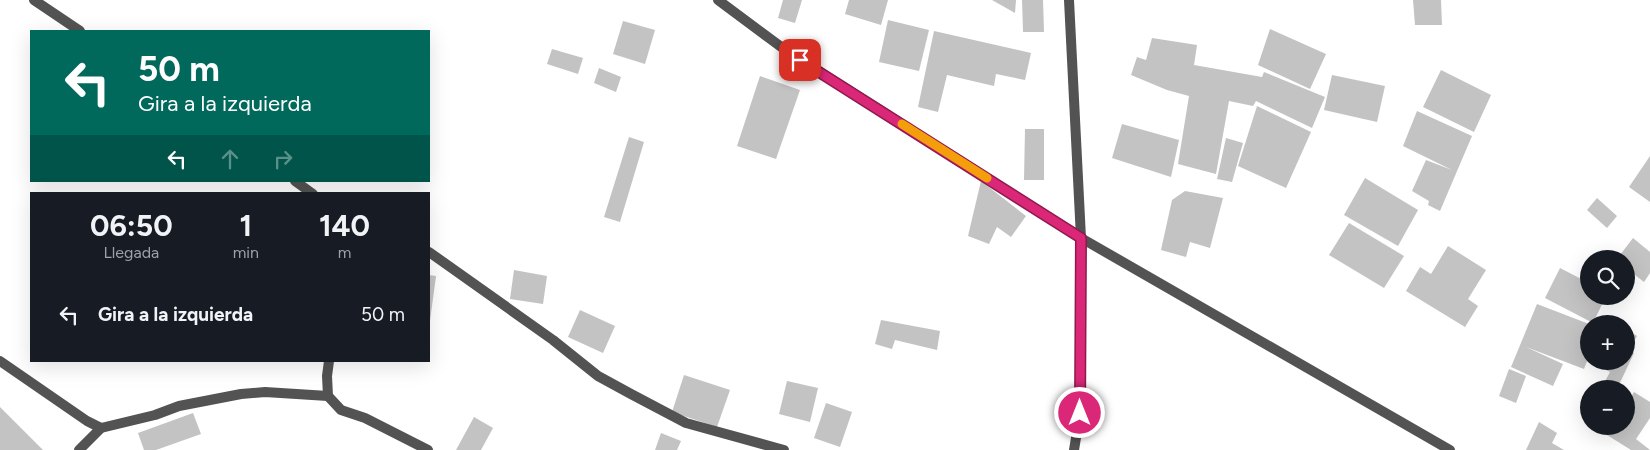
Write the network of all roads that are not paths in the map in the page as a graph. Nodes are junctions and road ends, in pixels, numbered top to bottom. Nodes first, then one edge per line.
1 (34, 0) edge
2 (718, 0) edge
3 (1069, 0) edge
4 (79, 30) edge
5 (296, 182) edge
6 (310, 192) edge
7 (1081, 238) junction
8 (430, 253) edge
9 (0, 361) edge
10 (329, 362) edge
11 (328, 396) junction
12 (102, 428) junction
13 (79, 450) edge
14 (428, 450) edge
15 (784, 450) edge
16 (1074, 450) edge
17 (1450, 450) edge

1 - 4 street
2 - 7 street
3 - 7 street
5 - 6 street
7 - 16 street
7 - 17 street
8 - 15 street
9 - 12 street
10 - 11 street
11 - 12 street
11 - 14 street
12 - 13 street

